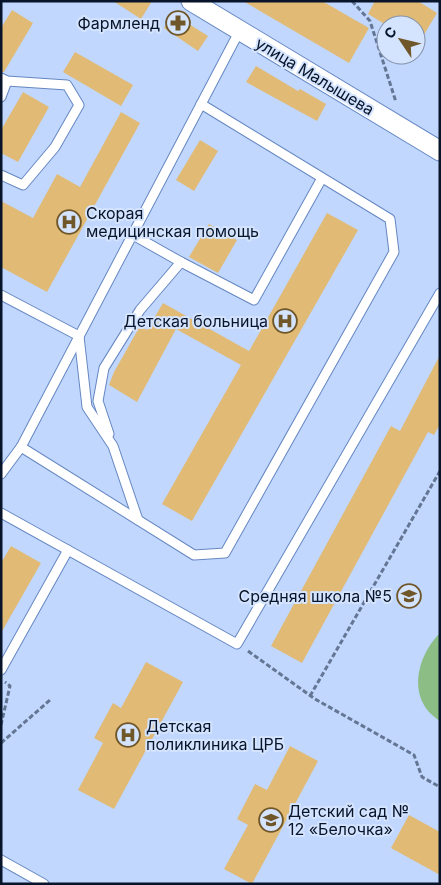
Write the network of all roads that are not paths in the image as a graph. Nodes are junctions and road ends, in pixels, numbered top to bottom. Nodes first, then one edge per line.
1 (191, 1) edge
2 (240, 30) junction
3 (4, 80) edge
4 (1, 97) edge
5 (201, 104) junction
6 (440, 151) edge
7 (1, 174) edge
8 (322, 178) junction
9 (133, 235) junction
10 (181, 262) junction
11 (440, 293) edge
12 (1, 295) edge
13 (79, 336) junction
14 (113, 446) junction
15 (21, 447) junction
16 (1, 474) edge
17 (1, 513) edge
18 (138, 520) junction
19 (68, 550) junction
20 (1, 670) edge
21 (1, 860) edge
22 (44, 884) edge

1 - 2 street, улица Малышева
2 - 5 lane
2 - 6 street, улица Малышева
3 - 4 lane
3 - 7 lane
5 - 8 lane
5 - 9 lane
8 - 10 lane
8 - 18 lane
9 - 10 lane
9 - 13 lane
10 - 14 lane
11 - 19 lane
12 - 13 lane
13 - 14 lane
13 - 15 lane
14 - 18 lane
15 - 16 lane
15 - 18 lane
17 - 19 lane
19 - 20 lane
21 - 22 lane

